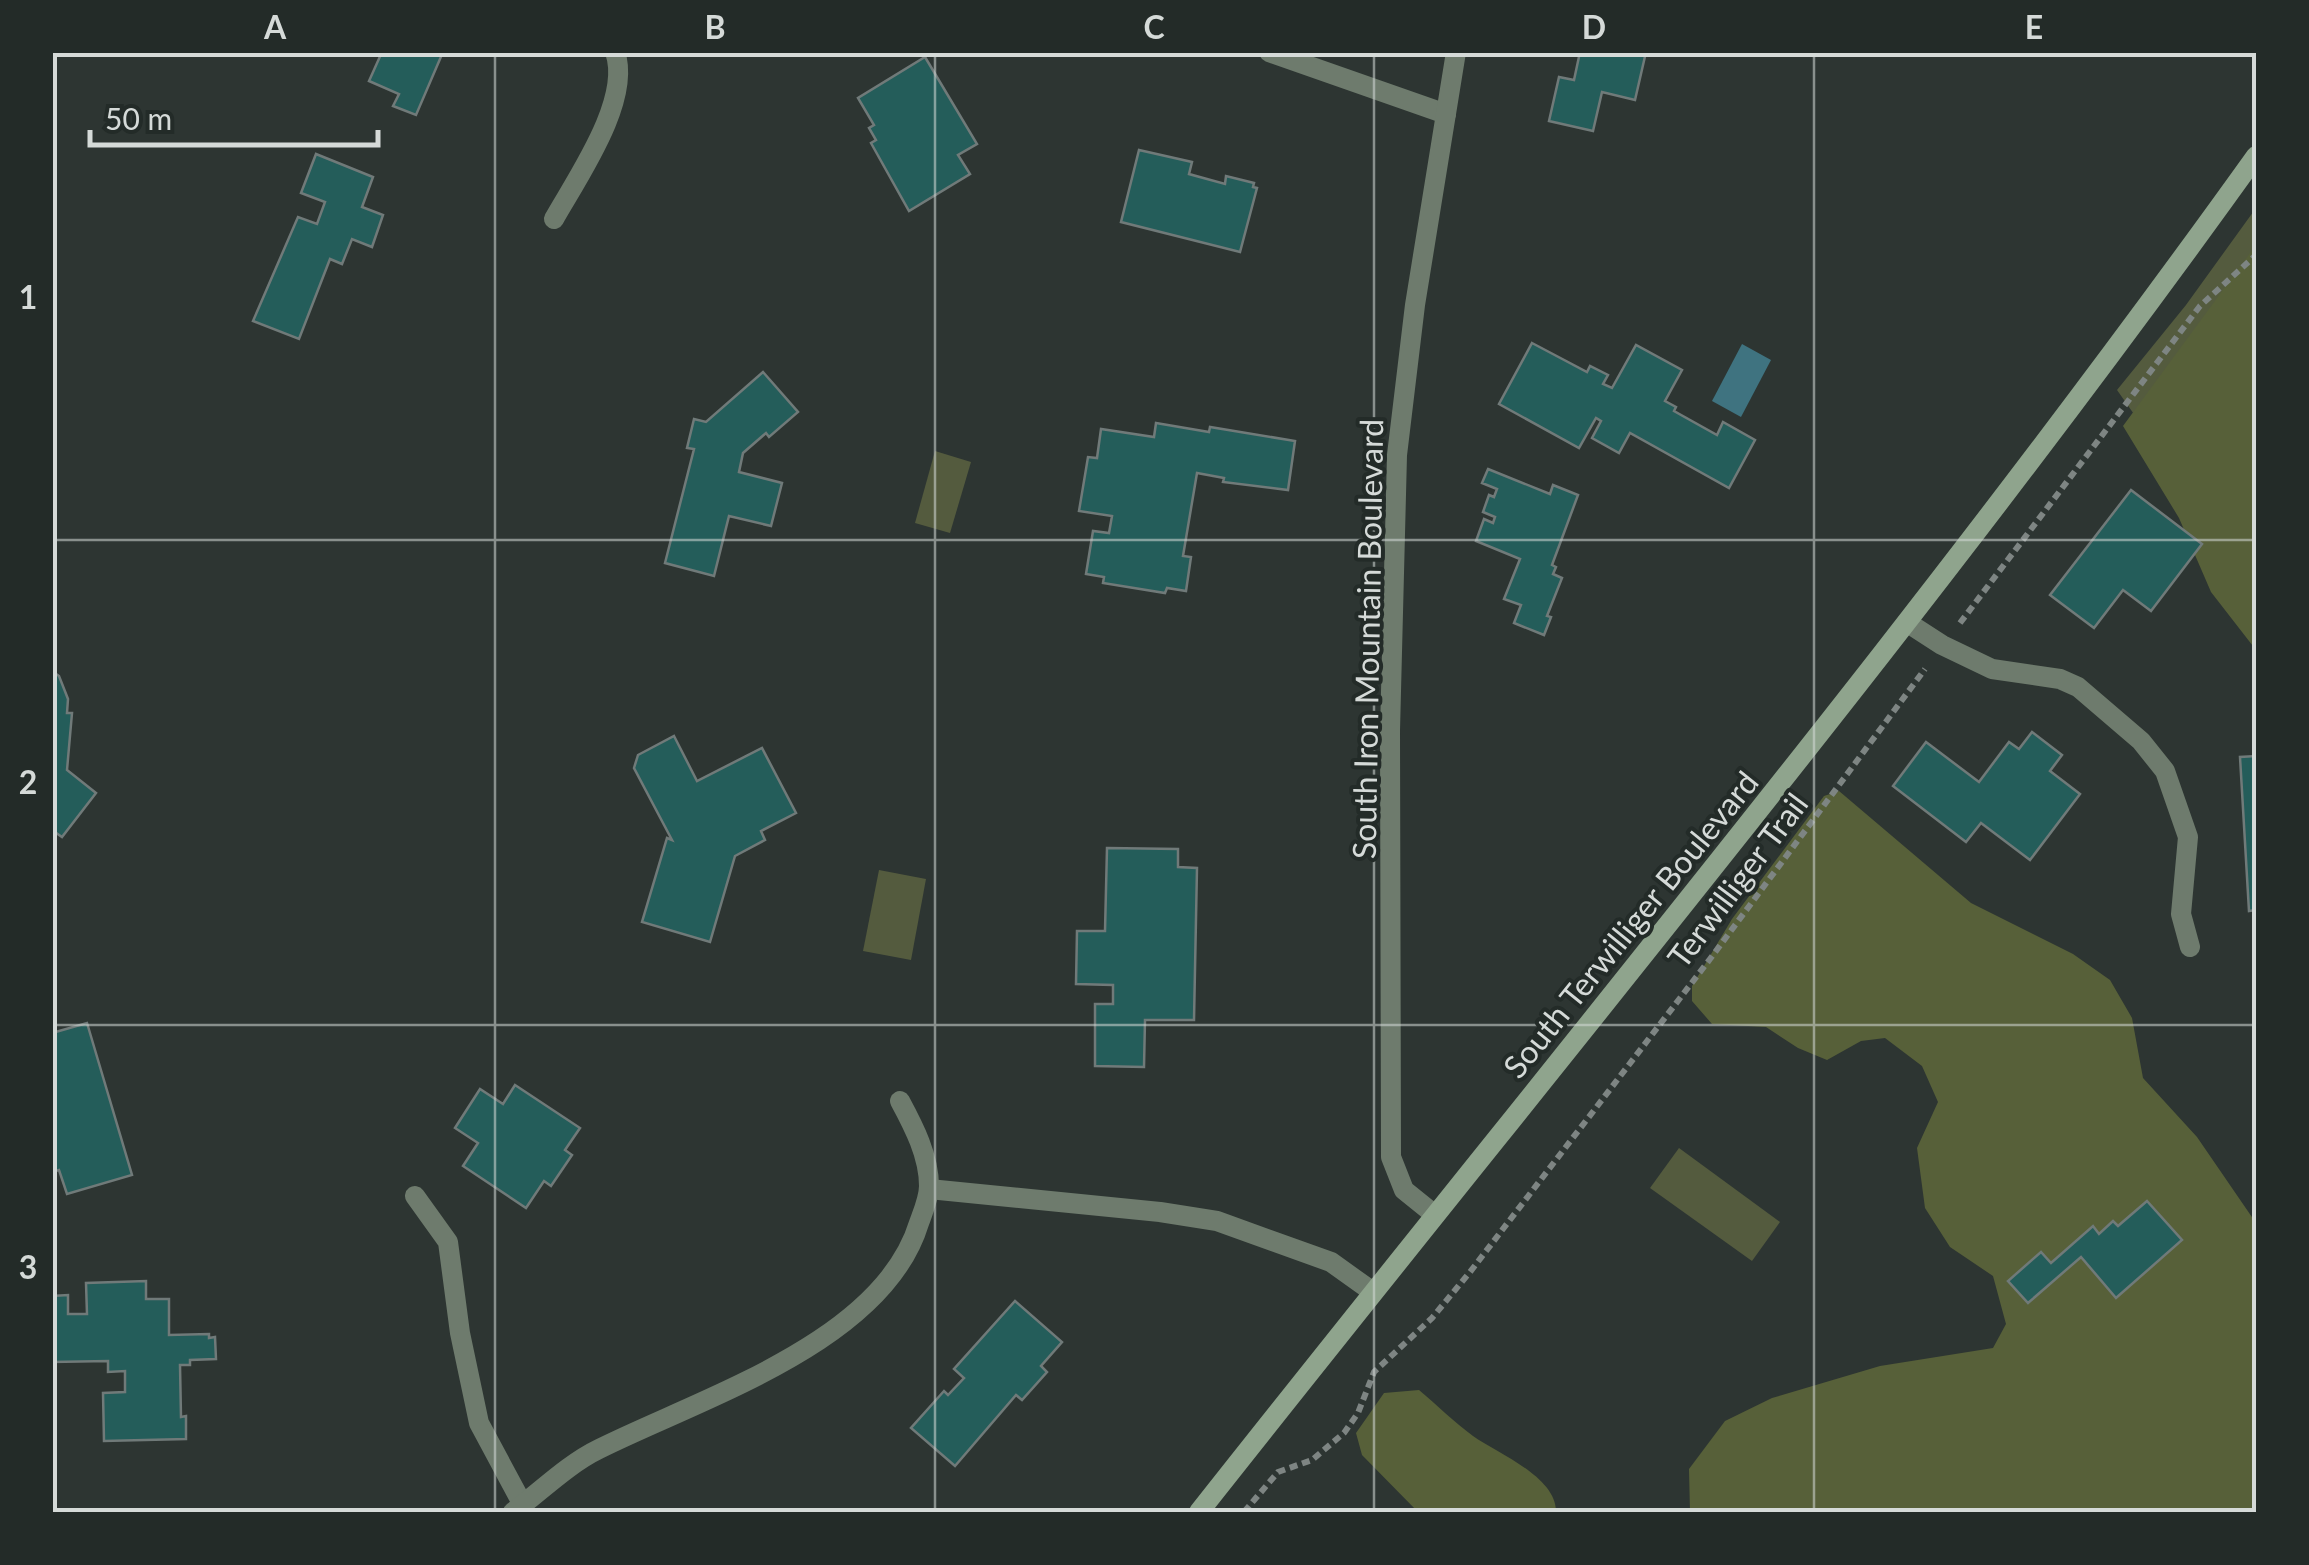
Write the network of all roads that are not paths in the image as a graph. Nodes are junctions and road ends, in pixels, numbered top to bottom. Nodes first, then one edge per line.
1 (614, 52) edge
2 (1269, 52) edge
3 (1456, 52) edge
4 (1446, 114) junction
5 (2256, 156) edge
6 (554, 220) dead end
7 (1908, 623) junction
8 (2190, 946) dead end
9 (900, 1101) dead end
10 (930, 1189) junction
11 (415, 1196) dead end
12 (1434, 1215) junction
13 (1373, 1292) junction
14 (518, 1509) edge
15 (1199, 1512) edge

1 - 6 street
2 - 4 street
3 - 4 street, South Iron Mountain Boulevard
4 - 12 street, South Iron Mountain Boulevard
5 - 7 main road, South Terwilliger Boulevard
7 - 8 street
7 - 12 main road, South Terwilliger Boulevard
9 - 10 street
10 - 13 street
10 - 14 street
11 - 14 street
12 - 13 main road, South Terwilliger Boulevard
13 - 15 main road, South Terwilliger Boulevard

